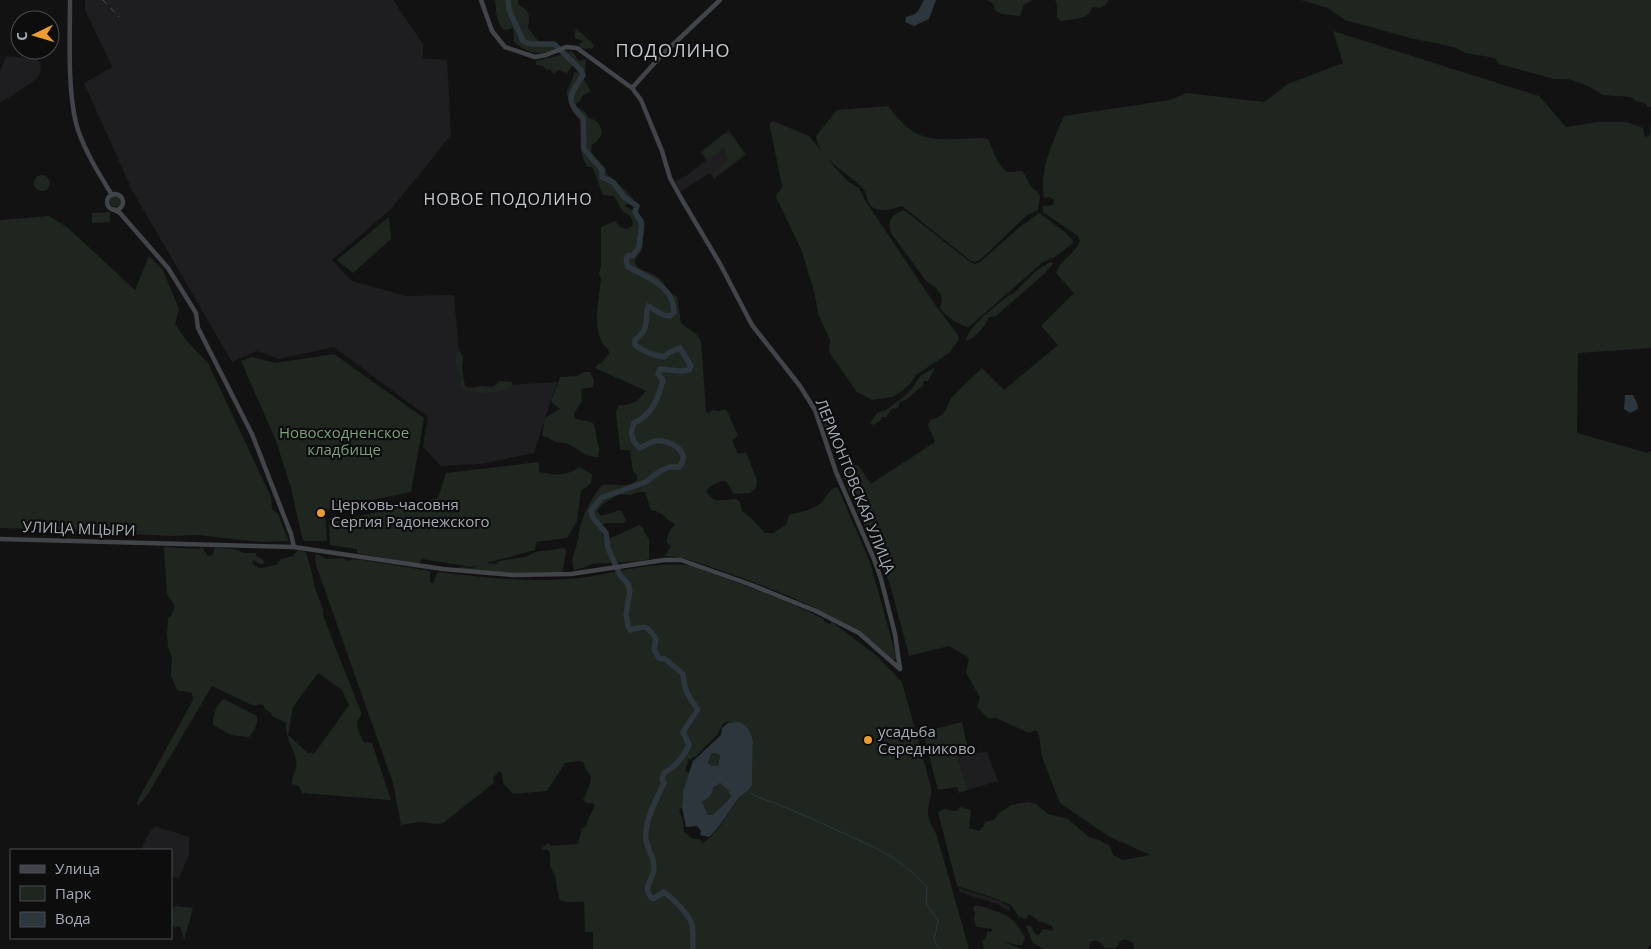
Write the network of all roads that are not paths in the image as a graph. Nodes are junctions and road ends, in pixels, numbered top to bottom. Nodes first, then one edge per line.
1 (70, 0) edge
2 (480, 0) edge
3 (720, 0) edge
4 (632, 88) junction
5 (112, 194) junction
6 (122, 206) junction
7 (113, 209) junction
8 (125, 218) junction
9 (0, 539) edge
10 (294, 547) junction
11 (626, 567) joint

1 - 5 street
2 - 4 street, ЛЕРМОНТОВСКАЯ УЛИЦА
3 - 4 street
4 - 11 street, ЛЕРМОНТОВСКАЯ УЛИЦА
5 - 6 street
5 - 7 street
6 - 7 street
6 - 8 street
7 - 8 street
8 - 10 street
9 - 10 street, УЛИЦА МЦЫРИ
10 - 11 street, УЛИЦА МЦЫРИ

